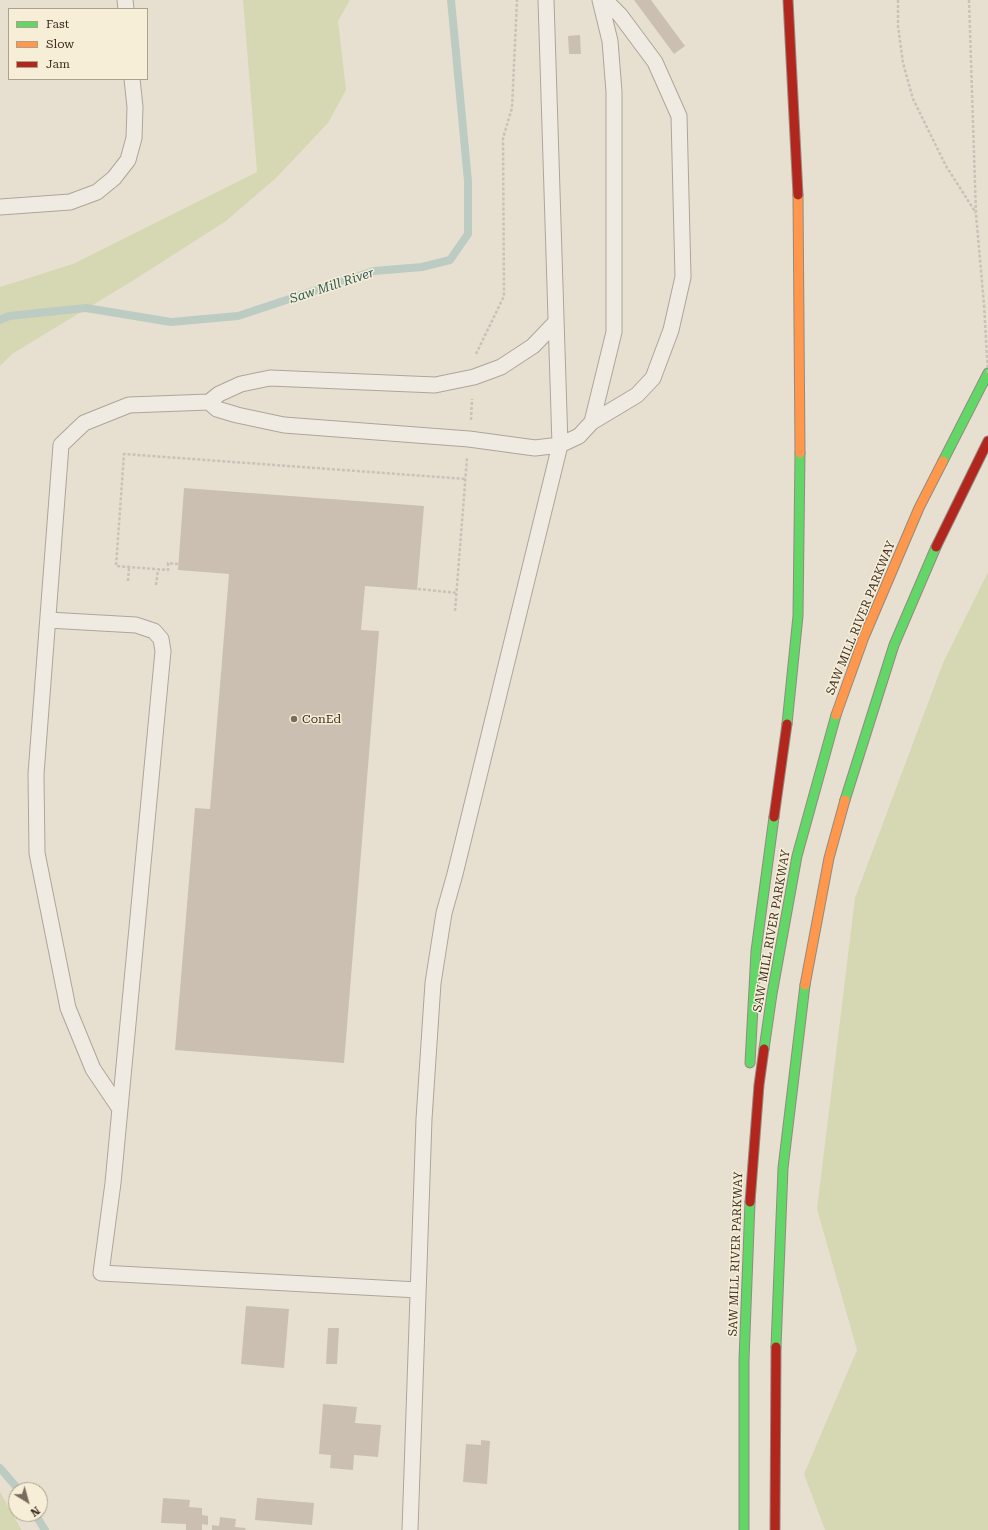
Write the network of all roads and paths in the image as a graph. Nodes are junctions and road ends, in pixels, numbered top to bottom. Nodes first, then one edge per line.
1 (517, 0) edge
2 (546, 0) edge
3 (600, 0) edge
4 (605, 0) edge
5 (788, 0) edge
6 (898, 0) edge
7 (969, 0) edge
8 (132, 80) edge
9 (0, 207) edge
10 (976, 214) junction
11 (556, 322) junction
12 (988, 373) edge
13 (474, 377) junction
14 (209, 402) junction
15 (592, 422) junction
16 (469, 439) junction
17 (988, 441) edge
18 (560, 445) junction
19 (466, 479) junction
20 (178, 564) dead end
21 (129, 568) junction
22 (158, 570) junction
23 (128, 580) dead end
24 (156, 585) dead end
25 (418, 589) dead end
26 (457, 593) junction
27 (455, 611) dead end
28 (48, 620) junction
29 (120, 1109) junction
30 (751, 1177) junction
31 (418, 1290) junction
32 (410, 1530) edge
33 (744, 1530) edge
34 (775, 1530) edge

1 - 13 path
2 - 11 lane
3 - 15 lane
4 - 15 lane
5 - 30 highway
6 - 10 path
7 - 10 path
8 - 9 lane
10 - 12 path, bridge
11 - 13 lane
11 - 18 lane
12 - 30 highway, SAW MILL RIVER PARKWAY
13 - 14 lane
13 - 16 path
14 - 16 lane
14 - 28 lane
15 - 18 lane
16 - 18 lane
16 - 19 path
17 - 34 highway
18 - 31 lane
19 - 21 path
19 - 26 path
20 - 22 path
21 - 22 path
21 - 23 path
22 - 24 path
25 - 26 path
26 - 27 path
28 - 29 lane
28 - 29 lane
29 - 31 lane
30 - 33 highway, SAW MILL RIVER PARKWAY
31 - 32 lane

